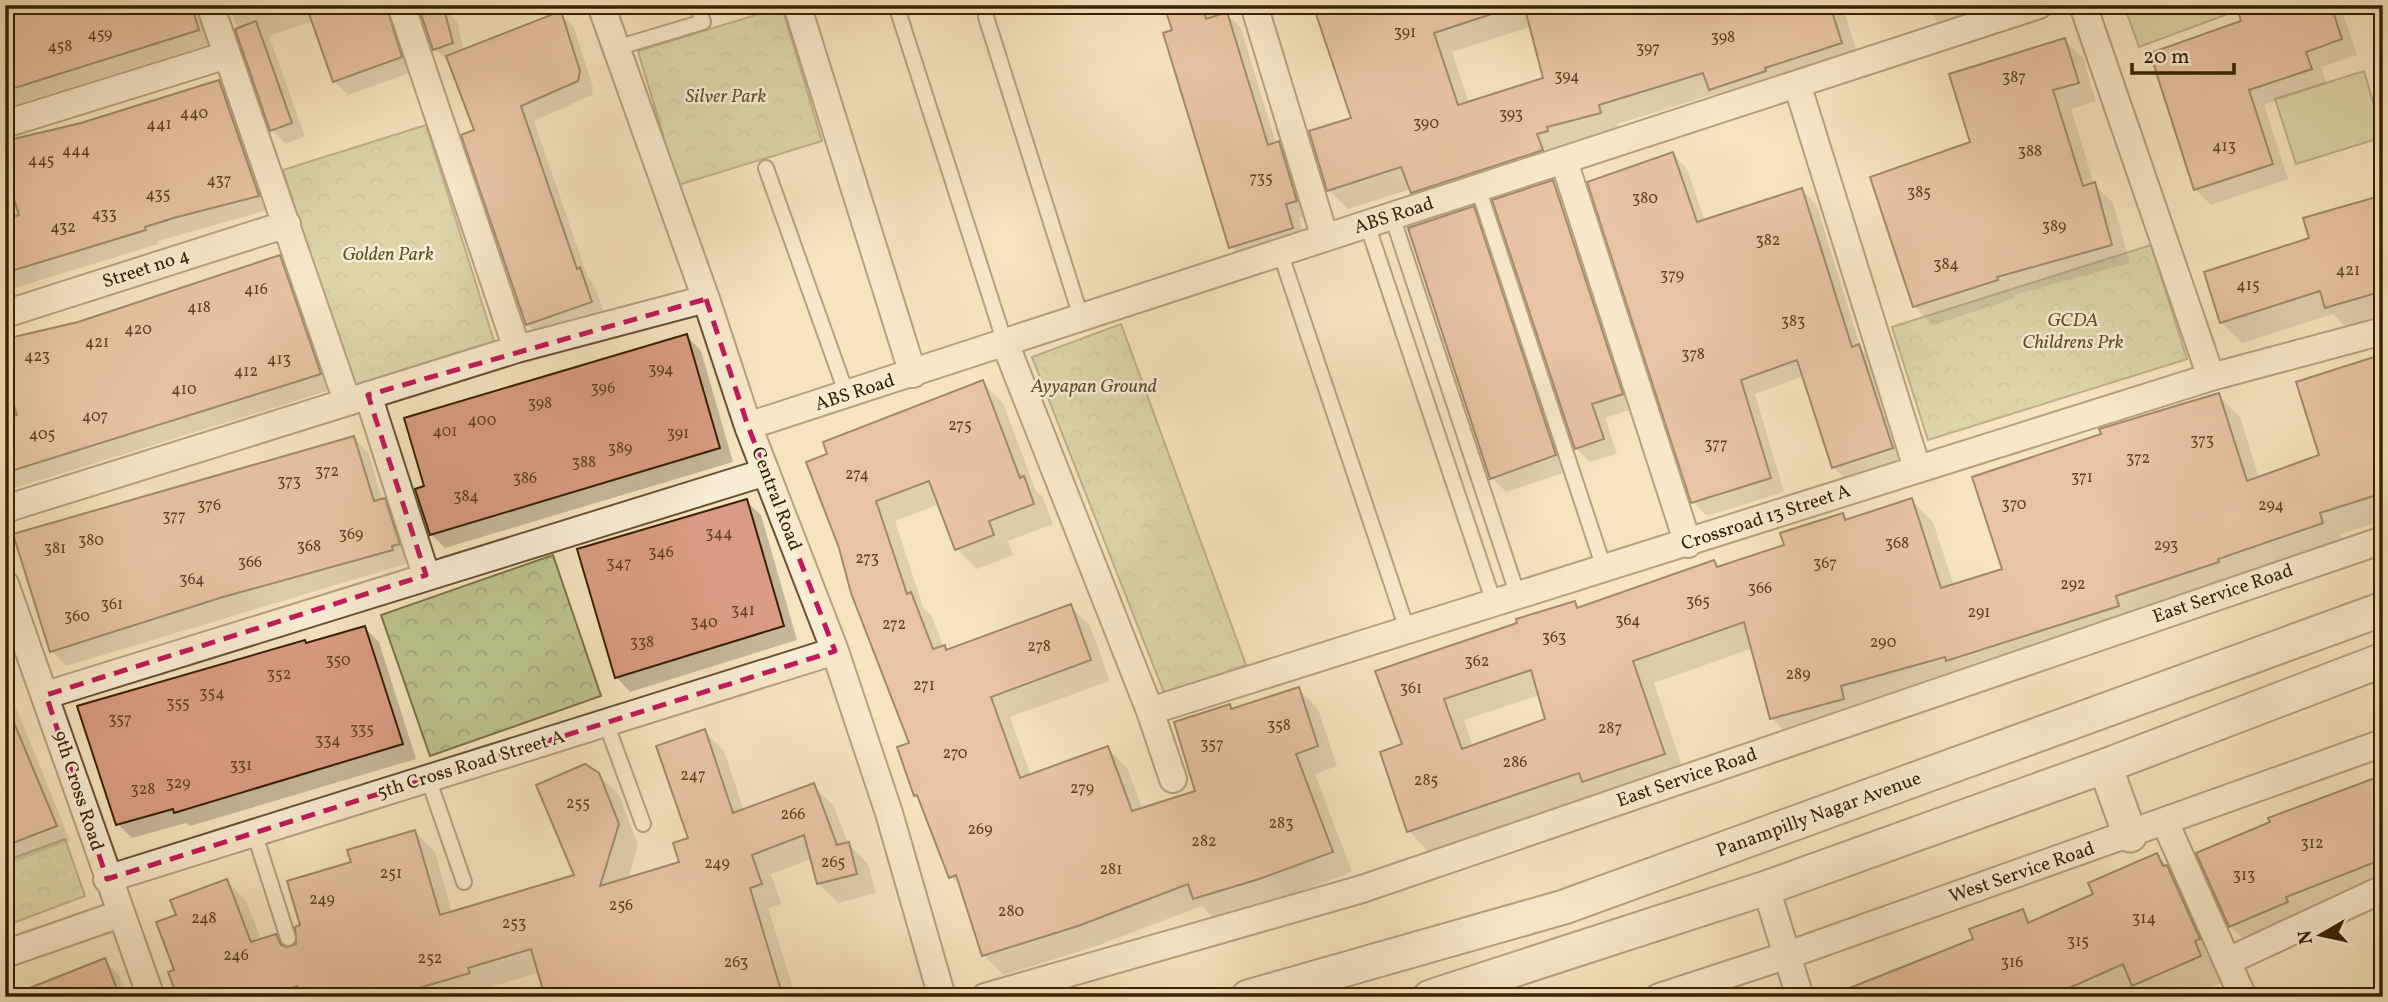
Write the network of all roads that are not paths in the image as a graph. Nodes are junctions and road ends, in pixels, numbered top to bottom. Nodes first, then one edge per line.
1 (210, 5) edge
2 (401, 5) edge
3 (601, 5) edge
4 (697, 5) edge
5 (797, 5) edge
6 (896, 5) edge
7 (1254, 5) edge
8 (2039, 5) edge
9 (2084, 5) edge
10 (986, 17) dead end
11 (616, 48) junction
12 (227, 55) junction
13 (1797, 84) junction
14 (5, 124) edge
15 (1563, 161) junction
16 (766, 168) dead end
17 (1478, 188) junction
18 (1380, 220) junction
19 (287, 224) junction
20 (1325, 238) junction
21 (1280, 252) junction
22 (706, 299) junction
23 (5, 314) edge
24 (1081, 317) junction
25 (2383, 331) edge
26 (1005, 343) junction
27 (517, 349) junction
28 (912, 374) junction
29 (2211, 376) junction
30 (846, 395) junction
31 (358, 398) junction
32 (748, 426) junction
33 (1917, 468) junction
34 (766, 472) junction
35 (5, 509) edge
36 (2383, 540) edge
37 (1688, 544) junction
38 (1604, 568) junction
39 (426, 575) junction
40 (5, 584) edge
41 (1506, 599) junction
42 (2383, 609) edge
43 (1408, 632) junction
44 (835, 651) junction
45 (2383, 660) edge
46 (46, 695) junction
47 (1150, 711) junction
48 (606, 723) junction
49 (2383, 743) edge
50 (2105, 766) junction
51 (428, 778) junction
52 (1173, 779) dead end
53 (2165, 822) junction
54 (643, 824) dead end
55 (254, 832) junction
56 (2130, 835) junction
57 (107, 879) junction
58 (464, 882) dead end
59 (1766, 888) junction
60 (2383, 889) edge
61 (120, 914) junction
62 (288, 938) dead end
63 (5, 954) edge
64 (1788, 955) junction
65 (2228, 961) junction
66 (150, 997) edge
67 (942, 997) edge
68 (985, 997) edge
69 (1248, 997) edge
70 (1430, 997) edge
71 (1659, 997) edge
72 (1800, 997) edge
73 (2243, 997) edge

1 - 12 street
2 - 27 street
3 - 11 street, Central Road
4 - 11 lane
5 - 28 street
6 - 26 lane
7 - 20 street
8 - 13 street, ABS Road
9 - 29 street
10 - 24 lane
11 - 22 street, Central Road
12 - 14 street
12 - 19 street
13 - 15 street, ABS Road
13 - 33 street
15 - 17 street, ABS Road
15 - 37 street
16 - 30 lane
17 - 18 street, ABS Road
17 - 38 lane
18 - 20 street, ABS Road
18 - 41 lane
18 - 41 lane
19 - 23 street, Street no 4
19 - 31 street
20 - 21 street, ABS Road
21 - 24 street, ABS Road
21 - 43 lane
22 - 27 street
22 - 32 street, Central Road
24 - 26 street, ABS Road
25 - 29 street, Crossroad 13 Street A
26 - 28 street, ABS Road
26 - 47 street
27 - 31 street
28 - 30 street, ABS Road
29 - 33 street, Crossroad 13 Street A
30 - 32 street, ABS Road
31 - 35 street
31 - 39 street
32 - 34 street, Central Road
33 - 37 street, Crossroad 13 Street A
34 - 39 street
34 - 44 street, Central Road
36 - 68 street, East Service Road
37 - 38 street, Crossroad 13 Street A
38 - 41 street, Crossroad 13 Street A
39 - 46 street
40 - 46 street, 9th Cross Road
41 - 43 street, Crossroad 13 Street A
42 - 69 street, Panampilly Nagar Avenue
43 - 47 street, Crossroad 13 Street A
44 - 48 street, 5th Cross Road Street A
44 - 67 street, Central Road
45 - 50 street
46 - 57 street, 9th Cross Road
47 - 52 street
48 - 51 street, 5th Cross Road Street A
48 - 54 lane
49 - 53 street, West Service Road
50 - 56 street
50 - 59 street
51 - 55 street, 5th Cross Road Street A
51 - 58 lane
53 - 56 street, West Service Road
53 - 65 street
55 - 57 street, 5th Cross Road Street A
55 - 62 lane
56 - 64 street, West Service Road
57 - 61 street, 9th Cross Road
59 - 64 street
59 - 70 street
60 - 65 street
61 - 63 street
61 - 66 street, 9th Cross Road
64 - 71 street, West Service Road
64 - 72 street
65 - 73 street

